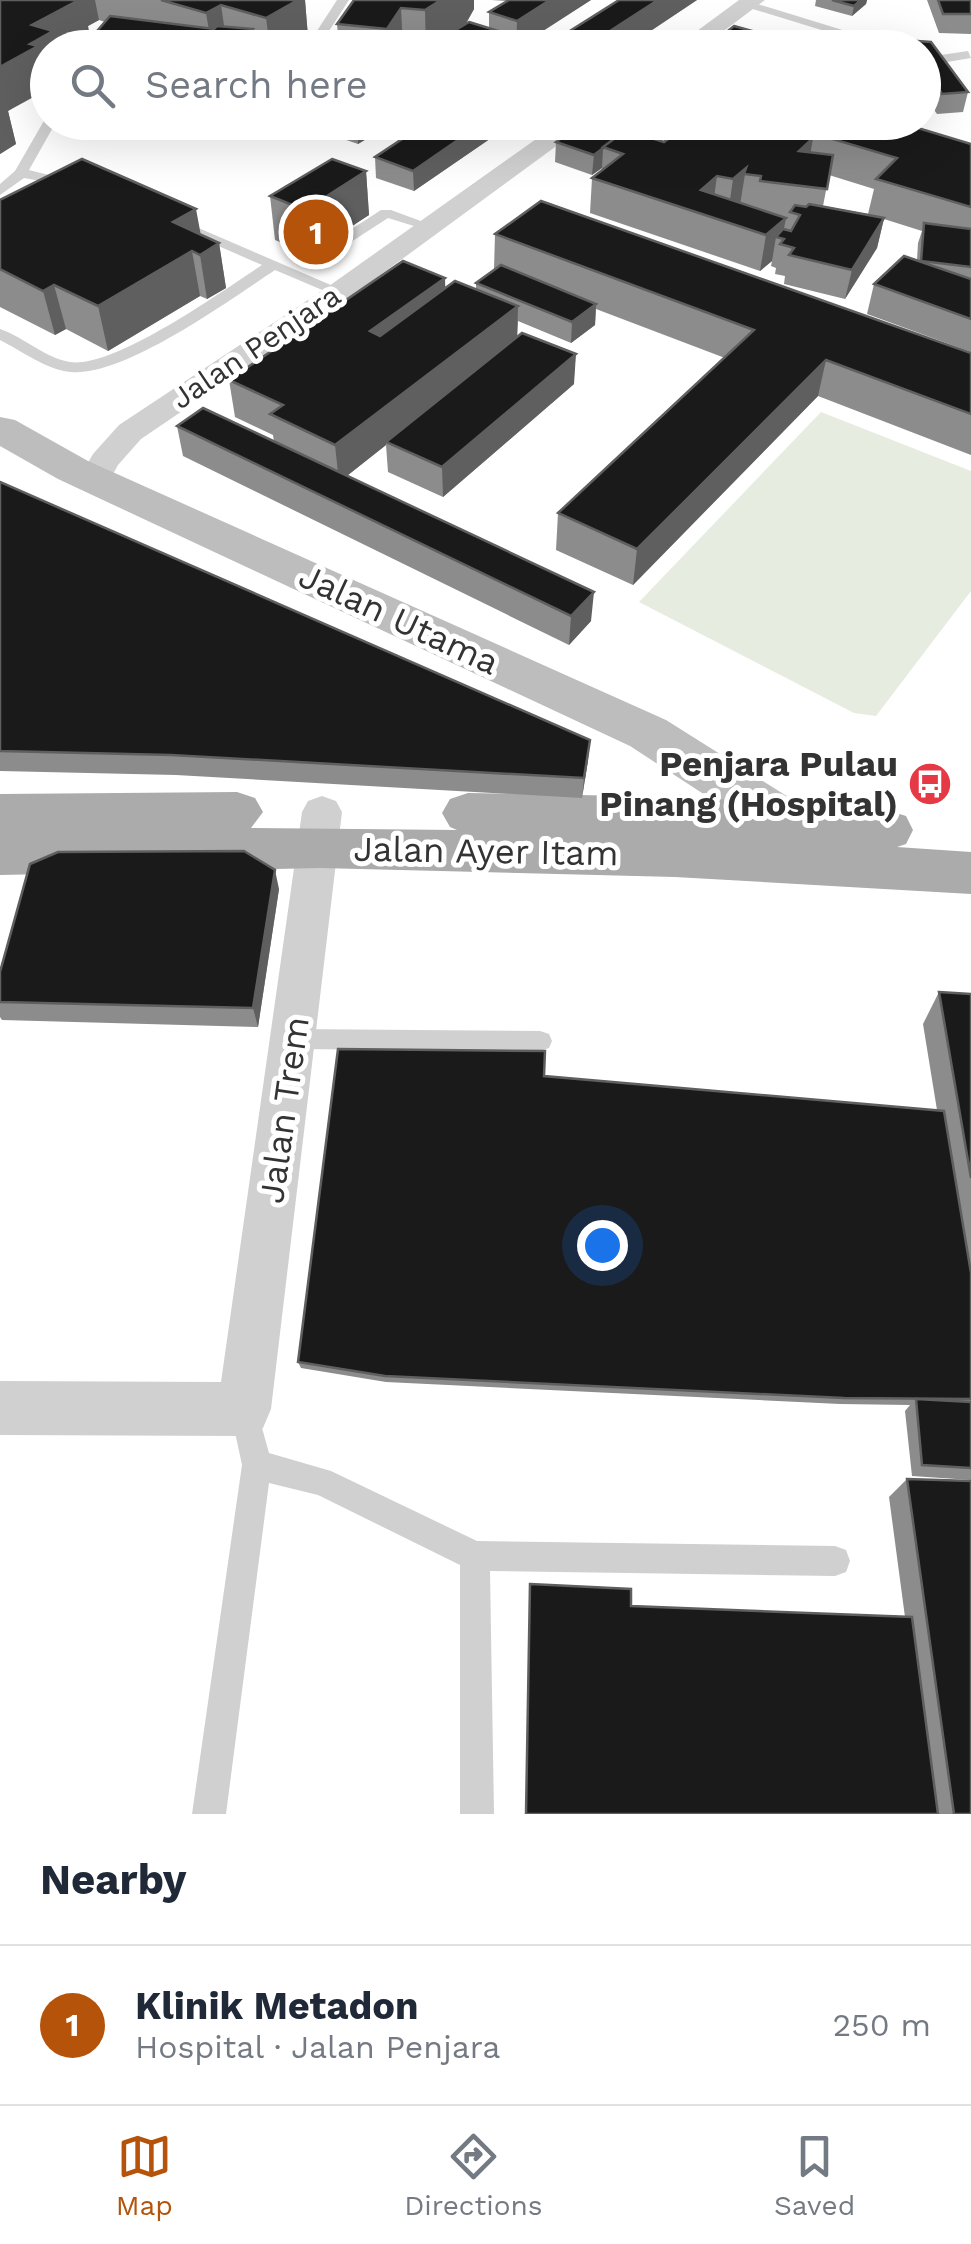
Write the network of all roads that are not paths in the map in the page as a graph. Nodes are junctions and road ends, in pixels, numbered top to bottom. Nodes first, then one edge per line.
1 (343, 0) edge
2 (358, 0) edge
3 (627, 0) edge
4 (750, 2) edge
5 (324, 30) edge
6 (339, 30) edge
7 (580, 30) edge
8 (710, 30) edge
9 (838, 30) edge
10 (970, 54) edge
11 (941, 59) edge
12 (40, 140) edge
13 (552, 140) edge
14 (21, 173) junction
15 (93, 186) edge
16 (0, 191) edge
17 (151, 211) edge
18 (430, 227) junction
19 (329, 250) dead end
20 (272, 265) junction
21 (338, 292) junction
22 (0, 334) edge
23 (0, 429) edge
24 (130, 432) junction
25 (48, 457) junction
26 (94, 480) junction
27 (0, 814) edge
28 (790, 824) junction
29 (321, 829) junction
30 (971, 836) edge
31 (0, 854) edge
32 (971, 873) edge
33 (293, 1039) junction
34 (540, 1041) dead end
35 (0, 1408) edge
36 (244, 1409) junction
37 (256, 1465) junction
38 (474, 1556) junction
39 (835, 1561) dead end
40 (209, 1814) edge
41 (477, 1814) edge

1 - 5 lane
2 - 6 lane
3 - 7 lane
4 - 8 street
4 - 9 lane
10 - 11 lane
12 - 14 lane
13 - 18 street, Jalan Penjara
14 - 15 lane
14 - 16 lane
17 - 20 lane
18 - 19 lane
18 - 21 street, Jalan Penjara
20 - 21 lane
20 - 22 lane
21 - 24 street, Jalan Penjara
23 - 25 street, Jalan Utama
24 - 25 street, Jalan Penjara
24 - 26 street, Jalan Penjara
25 - 26 street, Jalan Utama
26 - 28 street, Jalan Utama
27 - 29 main road, Jalan Ayer Itam
28 - 29 main road, Jalan Ayer Itam
28 - 30 main road, Jalan Ayer Itam
29 - 31 main road, Jalan Ayer Itam
29 - 32 main road, Jalan Ayer Itam
29 - 33 street, Jalan Trem
33 - 34 lane
33 - 36 street, Jalan Trem
35 - 36 street
36 - 37 lane
37 - 38 lane
37 - 40 lane
38 - 39 lane
38 - 41 lane

